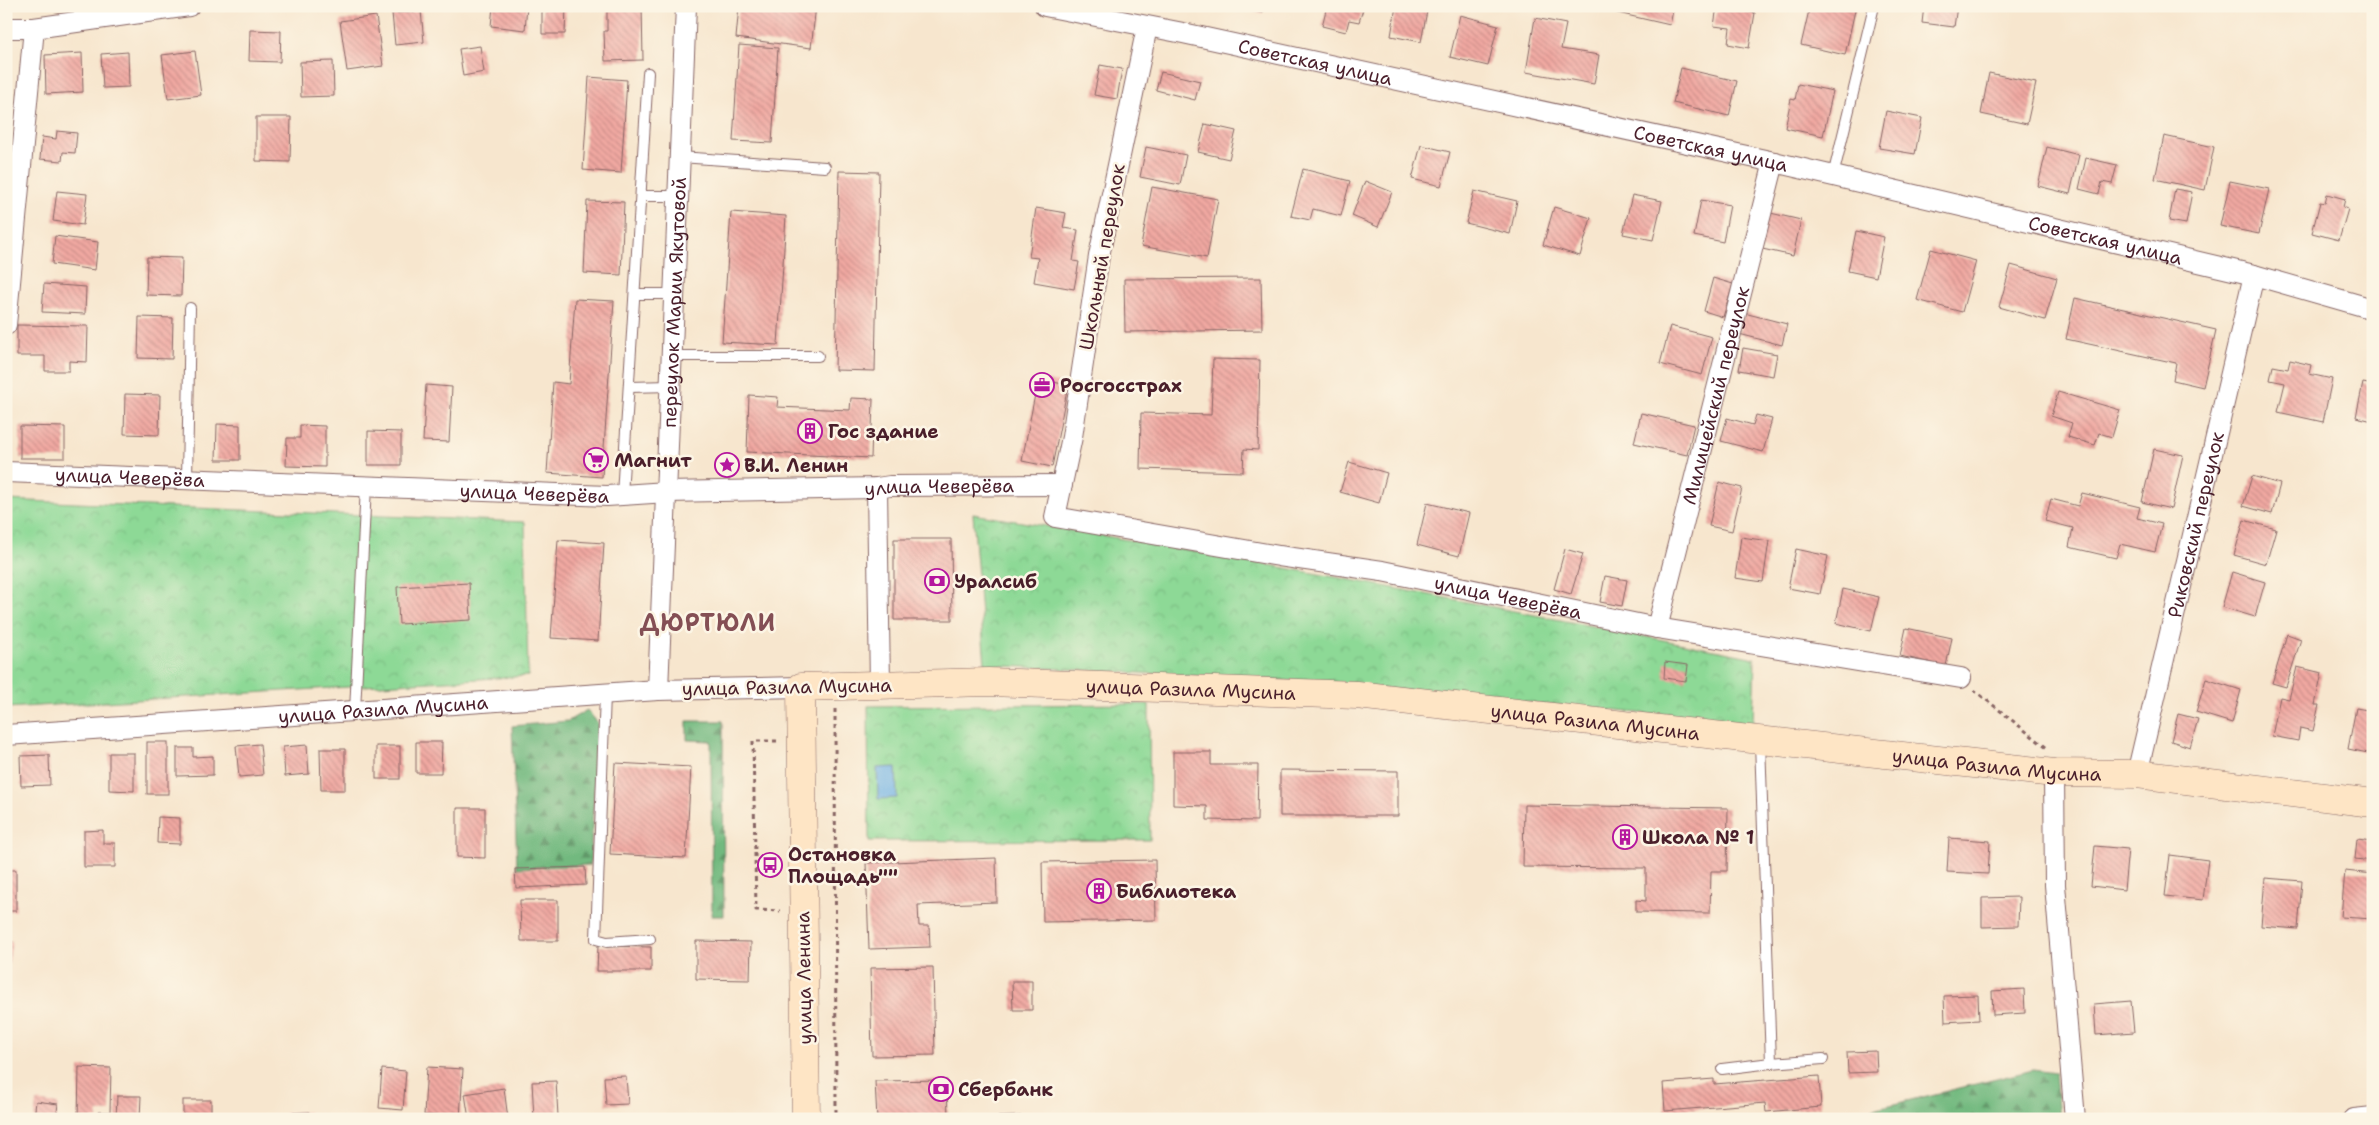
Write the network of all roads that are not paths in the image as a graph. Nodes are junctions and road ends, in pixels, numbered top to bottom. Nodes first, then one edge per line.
1 (189, 6) edge
2 (686, 6) edge
3 (1046, 6) edge
4 (1874, 6) edge
5 (1147, 27) junction
6 (6, 28) edge
7 (34, 28) junction
8 (648, 73) dead end
9 (680, 157) junction
10 (1774, 162) junction
11 (825, 167) dead end
12 (1833, 176) junction
13 (641, 196) junction
14 (678, 196) junction
15 (2254, 275) junction
16 (635, 294) junction
17 (675, 294) junction
18 (190, 308) dead end
19 (2373, 309) edge
20 (6, 325) edge
21 (672, 356) junction
22 (818, 356) dead end
23 (671, 386) junction
24 (629, 387) junction
25 (6, 472) edge
26 (187, 479) junction
27 (1062, 485) junction
28 (366, 486) junction
29 (877, 488) junction
30 (667, 492) junction
31 (622, 495) junction
32 (1055, 517) joint
33 (1657, 628) junction
34 (1960, 678) road end
35 (880, 685) junction
36 (801, 687) junction
37 (658, 690) junction
38 (605, 694) junction
39 (355, 711) junction
40 (6, 735) edge
41 (1760, 739) junction
42 (2052, 762) junction
43 (2137, 774) junction
44 (2373, 803) edge
45 (650, 938) dead end
46 (1823, 1059) dead end
47 (1771, 1063) junction
48 (1722, 1069) dead end
49 (2373, 1117) edge
50 (806, 1119) edge
51 (2075, 1119) edge
52 (2354, 1119) edge

1 - 7 street
2 - 9 street, переулок Марии Якутовой
3 - 5 street, Советская улица
4 - 12 lane
5 - 10 street, Советская улица
5 - 27 street, Школьный переулок
6 - 7 street
7 - 20 street
8 - 13 lane
9 - 11 lane
9 - 14 street, переулок Марии Якутовой
10 - 12 street, Советская улица
10 - 33 street, Милицейский переулок
12 - 15 street, Советская улица
13 - 14 lane
13 - 16 lane
14 - 17 street, переулок Марии Якутовой
15 - 19 street, Советская улица
15 - 43 street, Риковский переулок
16 - 17 lane
16 - 24 lane
17 - 21 street, переулок Марии Якутовой
18 - 26 lane
21 - 22 lane
21 - 23 street, переулок Марии Якутовой
23 - 24 lane
23 - 30 street, переулок Марии Якутовой
24 - 31 lane
25 - 26 street, улица Чеверёва
26 - 28 street, улица Чеверёва
27 - 29 street, улица Чеверёва
27 - 32 street, Школьный переулок
28 - 31 street, улица Чеверёва
28 - 39 lane
29 - 30 street, улица Чеверёва
29 - 35 street
30 - 31 street, улица Чеверёва
30 - 37 street, переулок Марии Якутовой
32 - 33 street, улица Чеверёва
33 - 34 street, улица Чеверёва
35 - 36 main road, улица Разила Мусина
35 - 41 main road, улица Разила Мусина
36 - 37 street, улица Разила Мусина
36 - 50 main road, улица Ленина
37 - 38 street, улица Разила Мусина
38 - 39 street, улица Разила Мусина
38 - 45 lane
39 - 40 street, улица Разила Мусина
41 - 42 main road, улица Разила Мусина
41 - 47 lane
42 - 43 main road, улица Разила Мусина
42 - 51 street
43 - 44 main road, улица Разила Мусина
46 - 47 lane
47 - 48 lane
49 - 52 street

